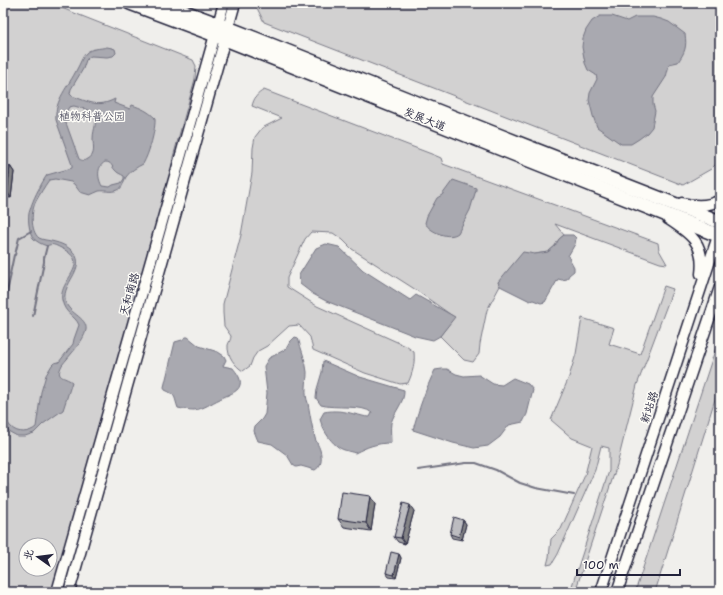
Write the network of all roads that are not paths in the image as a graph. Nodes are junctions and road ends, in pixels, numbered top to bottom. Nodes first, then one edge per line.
1 (130, 3) edge
2 (161, 3) edge
3 (224, 3) edge
4 (236, 3) edge
5 (221, 32) junction
6 (645, 200) junction
7 (720, 200) edge
8 (720, 231) edge
9 (720, 288) edge
10 (720, 294) edge
11 (694, 310) junction
12 (710, 318) junction
13 (57, 592) edge
14 (69, 592) edge
15 (601, 592) edge
16 (617, 592) edge

1 - 5 main road, 发展大道
2 - 5 main road, 发展大道
3 - 5 street, 天和南路
4 - 5 street, 天和南路
5 - 6 main road, 发展大道
5 - 13 street, 天和南路
5 - 14 street, 天和南路
6 - 7 street
6 - 8 main road, 发展大道
6 - 11 street
8 - 11 street, 新站路
9 - 12 street
10 - 12 street
11 - 15 street, 新站路
12 - 16 street

